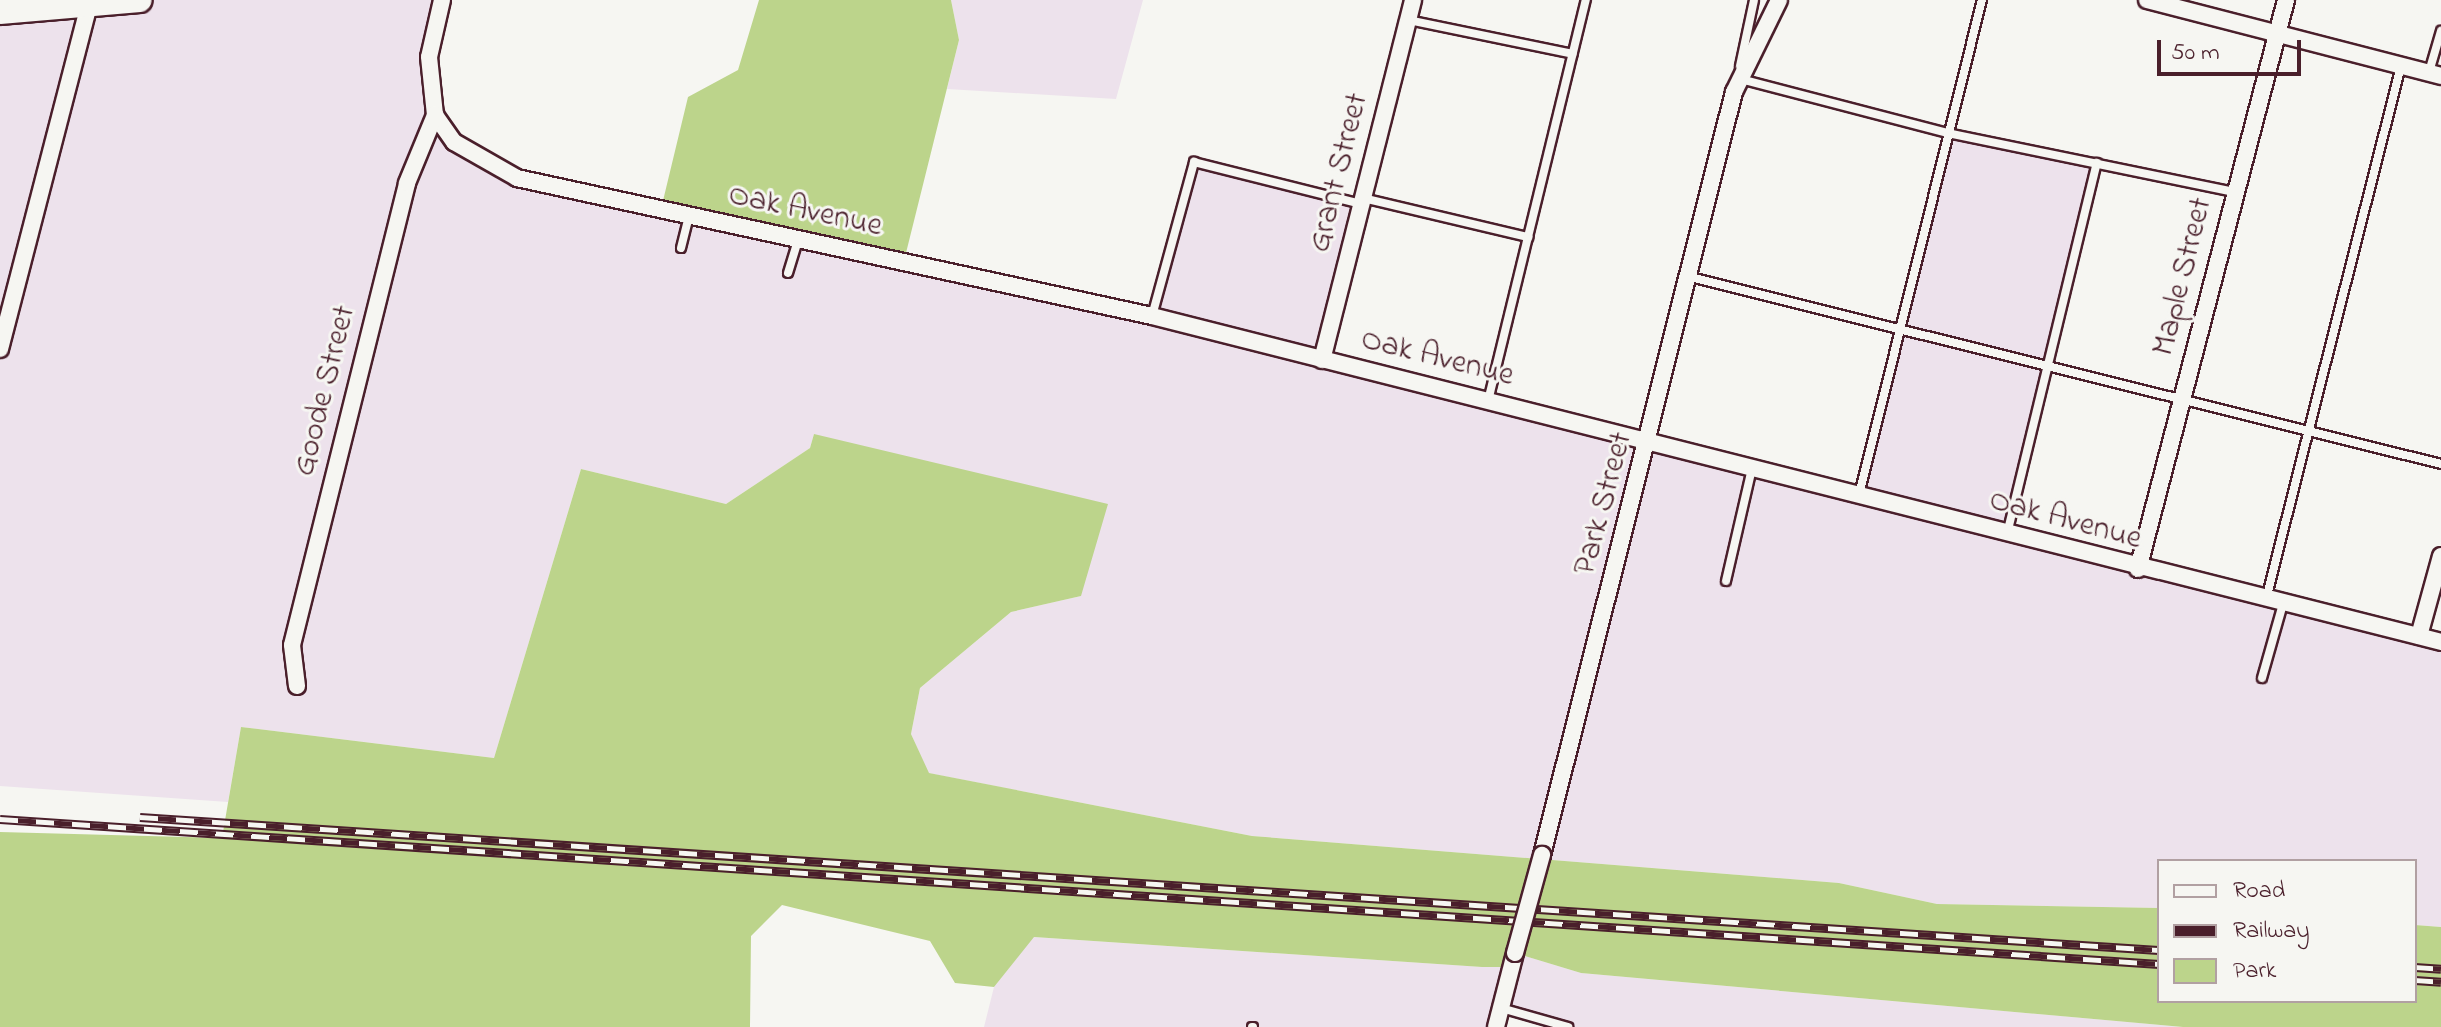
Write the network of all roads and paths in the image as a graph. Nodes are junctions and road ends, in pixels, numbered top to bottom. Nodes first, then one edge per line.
1 (139, 0) edge
2 (442, 0) edge
3 (1413, 0) edge
4 (1586, 0) edge
5 (1754, 0) edge
6 (1779, 0) edge
7 (1982, 0) edge
8 (2147, 0) edge
9 (2286, 0) edge
10 (90, 2) edge
11 (0, 12) edge
12 (1408, 20) junction
13 (2441, 31) edge
14 (2277, 34) junction
15 (1573, 54) junction
16 (2401, 66) junction
17 (2435, 75) edge
18 (1737, 86) junction
19 (435, 115) junction
20 (1947, 133) junction
21 (2097, 163) junction
22 (2234, 192) junction
23 (1362, 201) junction
24 (689, 215) junction
25 (1528, 237) junction
26 (799, 239) junction
27 (681, 248) dead end
28 (788, 273) dead end
29 (1690, 277) junction
30 (1152, 316) junction
31 (1900, 327) junction
32 (0, 349) edge
33 (1322, 360) junction
34 (2052, 366) junction
35 (1488, 401) junction
36 (2182, 401) junction
37 (2310, 431) junction
38 (1651, 441) junction
39 (2441, 464) edge
40 (1752, 467) junction
41 (1859, 495) junction
42 (2007, 534) junction
43 (2441, 556) edge
44 (2138, 569) junction
45 (1726, 581) dead end
46 (2265, 600) junction
47 (2283, 604) junction
48 (2419, 636) junction
49 (2441, 642) edge
50 (2262, 678) dead end
51 (297, 686) dead end
52 (1501, 1008) junction
53 (1496, 1027) edge
54 (1568, 1027) edge

1 - 10 main road
2 - 19 street
3 - 12 street, Grant Street
4 - 15 lane
5 - 18 lane
6 - 18 street, Park Street
7 - 20 lane
8 - 14 street
9 - 14 street, Maple Street
10 - 11 main road
10 - 32 street
12 - 15 lane
12 - 23 street, Grant Street
13 - 17 lane
14 - 16 street
14 - 22 street, Maple Street
15 - 25 lane
16 - 17 street
16 - 37 lane
18 - 20 lane
18 - 29 street, Park Street
19 - 24 street, Oak Avenue
19 - 51 street, Goode Street
20 - 21 lane
20 - 31 lane
21 - 22 lane
21 - 34 lane
22 - 36 street, Maple Street
23 - 25 lane
23 - 30 lane
23 - 33 street, Grant Street
24 - 26 street, Oak Avenue
24 - 27 lane
25 - 35 lane
26 - 28 lane
26 - 30 street, Oak Avenue
29 - 31 lane
29 - 38 street, Park Street
30 - 33 street, Oak Avenue
31 - 34 lane
31 - 41 lane
33 - 35 street, Oak Avenue
34 - 36 lane
34 - 42 lane
35 - 38 street, Oak Avenue
36 - 37 lane
36 - 44 street, Maple Street
37 - 39 lane
37 - 46 lane
38 - 40 street, Oak Avenue
38 - 52 street, Park Street, bridge
40 - 41 street, Oak Avenue
40 - 45 lane
41 - 42 street, Oak Avenue
42 - 44 street, Oak Avenue
43 - 48 street
44 - 46 street, Oak Avenue
46 - 47 street, Oak Avenue
47 - 48 street, Oak Avenue
47 - 50 lane
48 - 49 street, Oak Avenue
52 - 53 street, Park Street
52 - 54 lane

